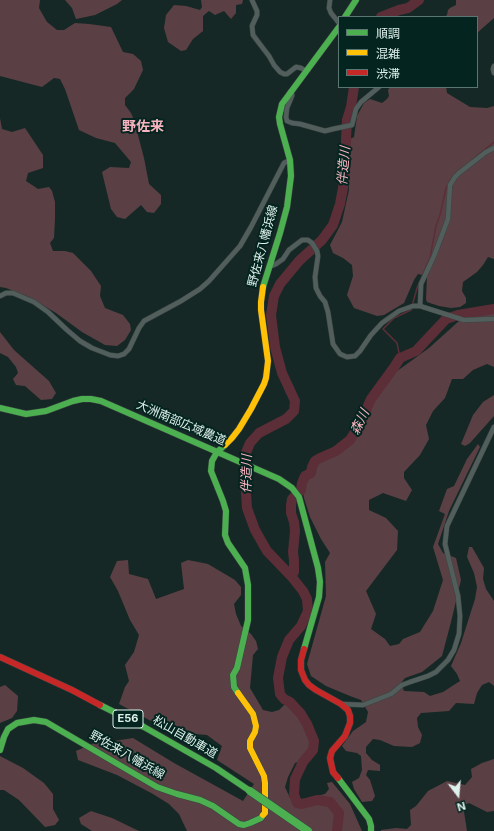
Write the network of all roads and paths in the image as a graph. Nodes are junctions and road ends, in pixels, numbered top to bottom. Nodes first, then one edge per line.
1 (252, 0) edge
2 (330, 0) edge
3 (356, 0) edge
4 (346, 16) edge
5 (338, 24) edge
6 (338, 27) edge
7 (494, 66) edge
8 (306, 71) junction
9 (494, 73) edge
10 (378, 88) edge
11 (290, 92) junction
12 (494, 148) edge
13 (290, 160) junction
14 (269, 267) junction
15 (0, 296) edge
16 (420, 306) junction
17 (494, 319) edge
18 (0, 408) edge
19 (494, 427) edge
20 (217, 452) junction
21 (0, 657) edge
22 (341, 704) junction
23 (0, 750) edge
24 (308, 831) edge
25 (371, 831) edge

1 - 8 street
2 - 5 street
3 - 4 main road
6 - 8 main road, 野佐来八幡浜線
7 - 9 street
8 - 11 main road, 野佐来八幡浜線
10 - 11 street
11 - 13 main road, 野佐来八幡浜線
12 - 16 street
13 - 14 main road, 野佐来八幡浜線
13 - 15 street
14 - 16 street
14 - 20 main road, 野佐来八幡浜線
16 - 17 street
18 - 20 main road, 大洲南部広域農道
19 - 22 street
20 - 22 main road, 大洲南部広域農道
20 - 23 main road, 野佐来八幡浜線
21 - 24 main road, 松山自動車道 / E56, bridge
22 - 25 main road

